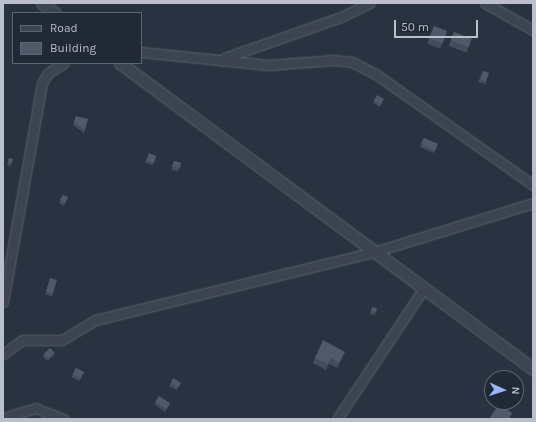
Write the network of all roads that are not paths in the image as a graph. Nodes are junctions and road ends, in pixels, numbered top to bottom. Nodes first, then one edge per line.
1 (42, 3) edge
2 (370, 3) edge
3 (485, 3) edge
4 (54, 12) edge
5 (533, 30) edge
6 (142, 52) edge
7 (221, 59) junction
8 (62, 64) edge
9 (121, 64) edge
10 (533, 185) edge
11 (533, 203) edge
12 (374, 252) junction
13 (424, 288) junction
14 (3, 302) edge
15 (3, 354) edge
16 (533, 369) edge
17 (3, 418) edge
18 (64, 419) edge
19 (338, 419) edge

1 - 4 street
2 - 7 street
3 - 5 street
6 - 7 street
7 - 10 street
8 - 14 street
9 - 12 street
11 - 12 street
12 - 13 street
12 - 15 street
13 - 16 street
13 - 19 street
17 - 18 street

